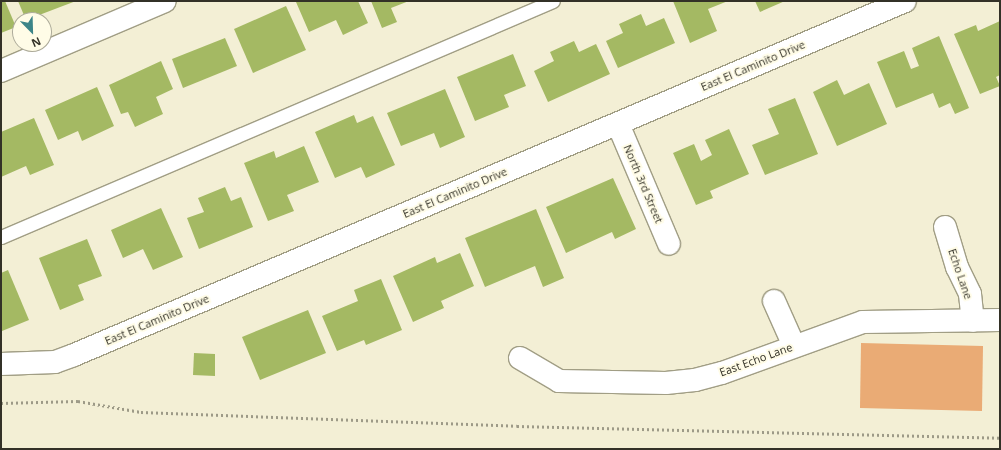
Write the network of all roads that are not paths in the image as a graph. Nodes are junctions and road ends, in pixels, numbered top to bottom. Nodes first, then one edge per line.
1 (165, 1) edge
2 (553, 1) edge
3 (904, 1) edge
4 (1, 71) edge
5 (618, 124) junction
6 (945, 227) dead end
7 (1, 237) edge
8 (669, 244) dead end
9 (774, 301) dead end
10 (998, 319) edge
11 (973, 321) junction
12 (794, 346) junction
13 (520, 358) dead end
14 (1, 364) edge

1 - 4 street
2 - 7 lane
3 - 5 street, East El Caminito Drive
5 - 8 street, North 3rd Street
5 - 14 street, East El Caminito Drive
6 - 11 street, Echo Lane
9 - 12 street
10 - 11 street, East Echo Lane
11 - 12 street, East Echo Lane
12 - 13 street, East Echo Lane

